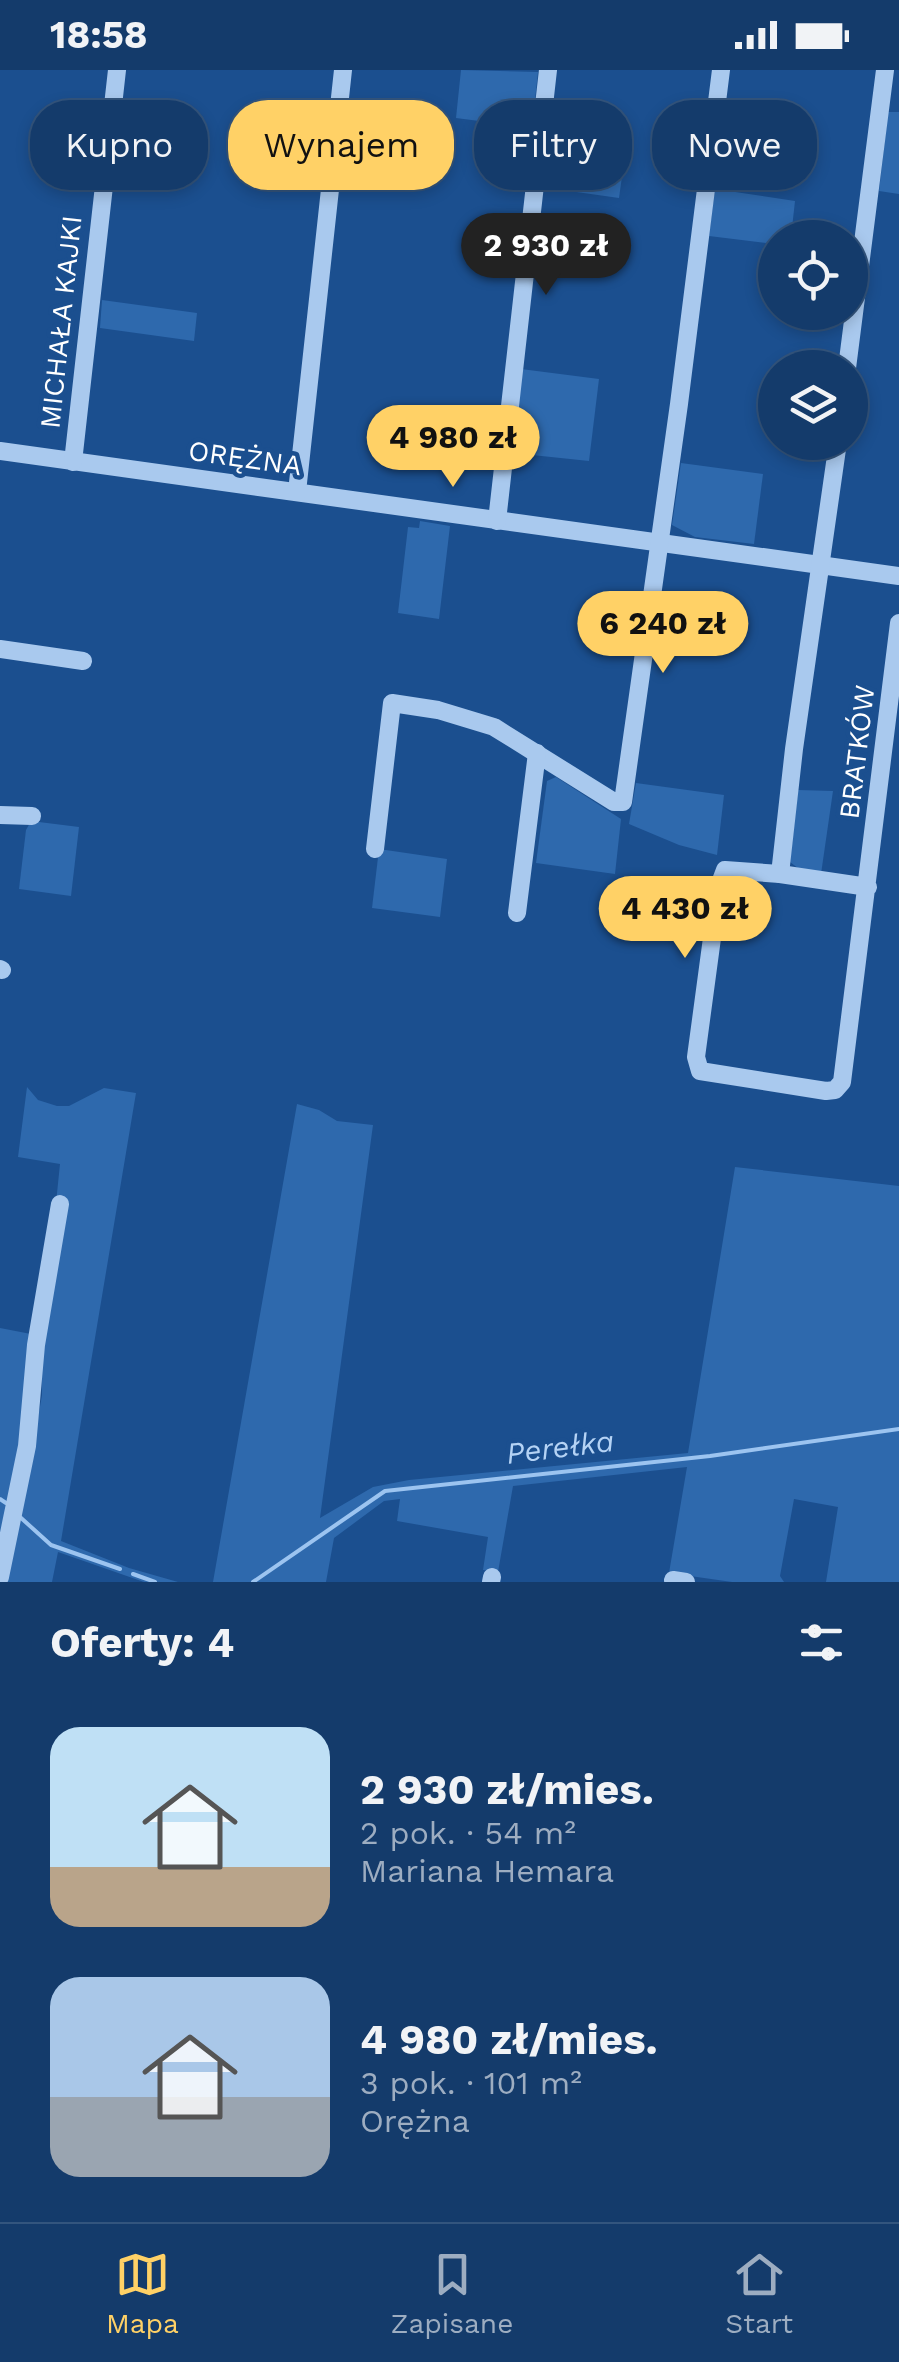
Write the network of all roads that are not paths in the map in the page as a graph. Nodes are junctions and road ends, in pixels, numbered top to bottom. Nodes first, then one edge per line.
1 (117, 70) edge
2 (343, 70) edge
3 (548, 70) edge
4 (721, 70) edge
5 (885, 70) edge
6 (850, 350) edge
7 (0, 452) edge
8 (836, 460) edge
9 (73, 462) junction
10 (297, 492) junction
11 (497, 520) junction
12 (657, 542) junction
13 (823, 565) junction
14 (899, 576) edge
15 (899, 623) edge
16 (0, 649) edge
17 (83, 661) dead end
18 (537, 754) junction
19 (0, 815) edge
20 (32, 816) dead end
21 (375, 848) dead end
22 (780, 874) junction
23 (868, 887) junction
24 (518, 913) dead end
25 (60, 1204) dead end
26 (0, 1577) edge

1 - 9 street, MICHAŁA KAJKI
2 - 10 street
3 - 11 street
4 - 12 street
5 - 6 street
7 - 9 street, ORĘŻNA
8 - 13 street
9 - 10 street, ORĘŻNA
10 - 11 street, ORĘŻNA
11 - 12 street, ORĘŻNA
12 - 13 street, ORĘŻNA
12 - 18 street
13 - 14 street, ORĘŻNA
13 - 22 street
15 - 23 street, BRATKÓW
16 - 17 street
18 - 21 street
18 - 24 street
19 - 20 street
22 - 23 street
22 - 23 street, BRATKÓW
25 - 26 street

